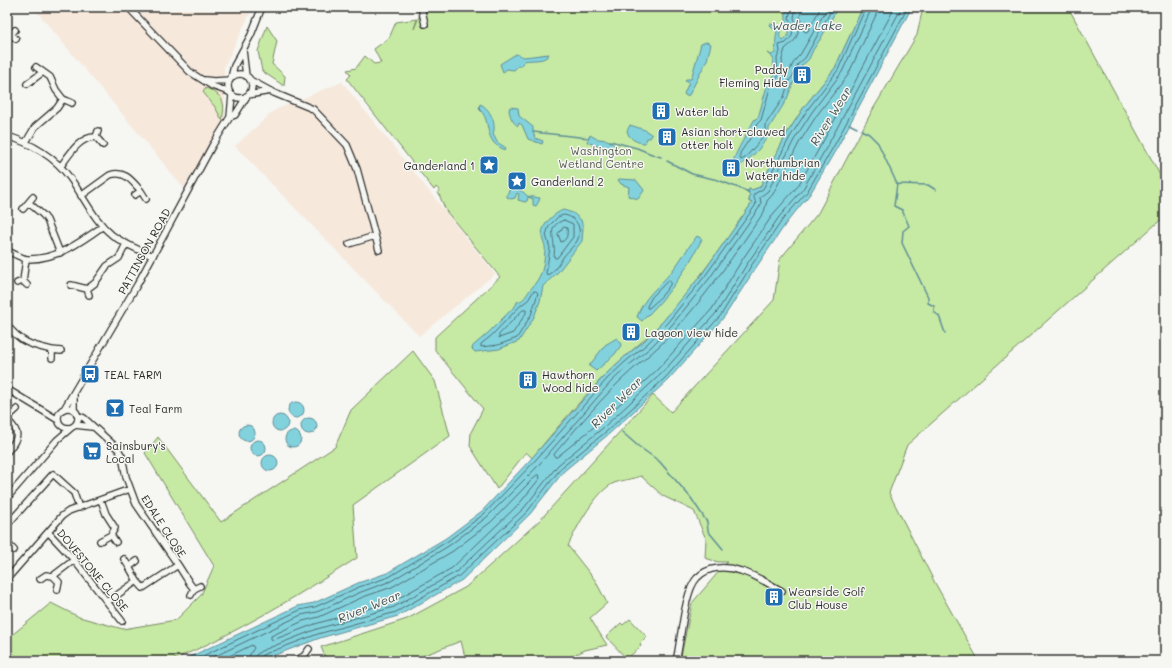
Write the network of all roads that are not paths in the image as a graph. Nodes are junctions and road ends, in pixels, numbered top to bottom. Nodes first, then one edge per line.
1 (128, 7) edge
2 (262, 7) edge
3 (421, 7) edge
4 (425, 24) dead end
5 (16, 39) dead end
6 (7, 40) edge
7 (243, 50) junction
8 (36, 67) dead end
9 (42, 72) junction
10 (248, 78) junction
11 (230, 79) junction
12 (203, 80) junction
13 (27, 84) dead end
14 (271, 91) junction
15 (231, 94) junction
16 (248, 95) junction
17 (63, 99) junction
18 (72, 103) dead end
19 (230, 117) junction
20 (98, 131) dead end
21 (7, 136) edge
22 (96, 137) junction
23 (26, 142) junction
24 (103, 145) dead end
25 (61, 166) junction
26 (141, 191) junction
27 (135, 195) dead end
28 (81, 196) junction
29 (33, 197) dead end
30 (146, 198) dead end
31 (28, 203) junction
32 (23, 209) dead end
33 (103, 226) junction
34 (375, 236) junction
35 (126, 244) junction
36 (348, 244) dead end
37 (379, 250) dead end
38 (7, 251) edge
39 (60, 253) junction
40 (153, 256) junction
41 (26, 259) junction
42 (22, 283) dead end
43 (70, 284) dead end
44 (87, 288) junction
45 (89, 295) dead end
46 (7, 325) edge
47 (52, 350) junction
48 (61, 351) dead end
49 (52, 358) dead end
50 (7, 389) edge
51 (74, 394) junction
52 (16, 409) dead end
53 (62, 410) junction
54 (44, 411) junction
55 (75, 413) junction
56 (7, 419) edge
57 (59, 423) junction
58 (73, 426) junction
59 (95, 428) junction
60 (57, 440) junction
61 (7, 452) edge
62 (130, 489) junction
63 (7, 498) edge
64 (101, 500) junction
65 (79, 508) junction
66 (7, 525) edge
67 (48, 532) junction
68 (112, 535) junction
69 (100, 541) dead end
70 (116, 542) dead end
71 (7, 543) edge
72 (14, 550) dead end
73 (124, 559) dead end
74 (74, 560) junction
75 (137, 561) dead end
76 (178, 565) junction
77 (129, 567) junction
78 (53, 576) junction
79 (7, 579) edge
80 (40, 579) dead end
81 (137, 581) junction
82 (200, 586) dead end
83 (194, 589) junction
84 (58, 590) dead end
85 (782, 591) dead end
86 (191, 595) dead end
87 (108, 602) junction
88 (122, 622) dead end
89 (309, 649) dead end
90 (295, 661) edge
91 (676, 661) edge

1 - 12 street
2 - 7 street
3 - 4 street
5 - 6 street
7 - 10 street
7 - 11 street
8 - 9 street
9 - 13 street
9 - 17 street
10 - 11 street
10 - 14 street
10 - 16 street
11 - 12 street
11 - 15 street
12 - 15 street
14 - 16 street
14 - 34 street
15 - 16 street
15 - 19 street, PATTINSON ROAD
16 - 19 street, PATTINSON ROAD
17 - 18 street
17 - 23 street
19 - 40 street, PATTINSON ROAD
20 - 22 street
21 - 23 street
22 - 24 street
22 - 25 street
23 - 25 street
25 - 28 street
26 - 27 street
26 - 28 street
26 - 30 street
28 - 33 street
29 - 31 street
31 - 32 street
31 - 39 street
33 - 35 street
33 - 39 street
34 - 36 street
34 - 37 street
35 - 40 street
35 - 44 street
38 - 41 street
39 - 41 street
40 - 51 street, PATTINSON ROAD
41 - 42 street
43 - 44 street
44 - 45 street
46 - 47 street
47 - 48 street
47 - 49 street
50 - 54 street
51 - 53 street, PATTINSON ROAD
51 - 55 street, PATTINSON ROAD
52 - 56 street
53 - 54 street
53 - 55 street
53 - 57 street
54 - 57 street
55 - 58 street
55 - 59 street, EDALE CLOSE
56 - 61 street
57 - 58 street
57 - 60 street
58 - 59 street
58 - 60 street
59 - 62 street, EDALE CLOSE
60 - 63 street
62 - 64 street
62 - 76 street, EDALE CLOSE
64 - 65 street
64 - 68 street
65 - 66 street
65 - 67 street
67 - 74 street, DOVESTONE CLOSE
67 - 79 street
68 - 69 street
68 - 70 street
71 - 72 street
73 - 77 street
74 - 78 street
74 - 87 street, DOVESTONE CLOSE
75 - 77 street
76 - 81 street
76 - 83 street, EDALE CLOSE
77 - 81 street
78 - 80 street
78 - 84 street
81 - 87 street
82 - 83 street
83 - 86 street
85 - 91 street
87 - 88 street, DOVESTONE CLOSE
89 - 90 street

